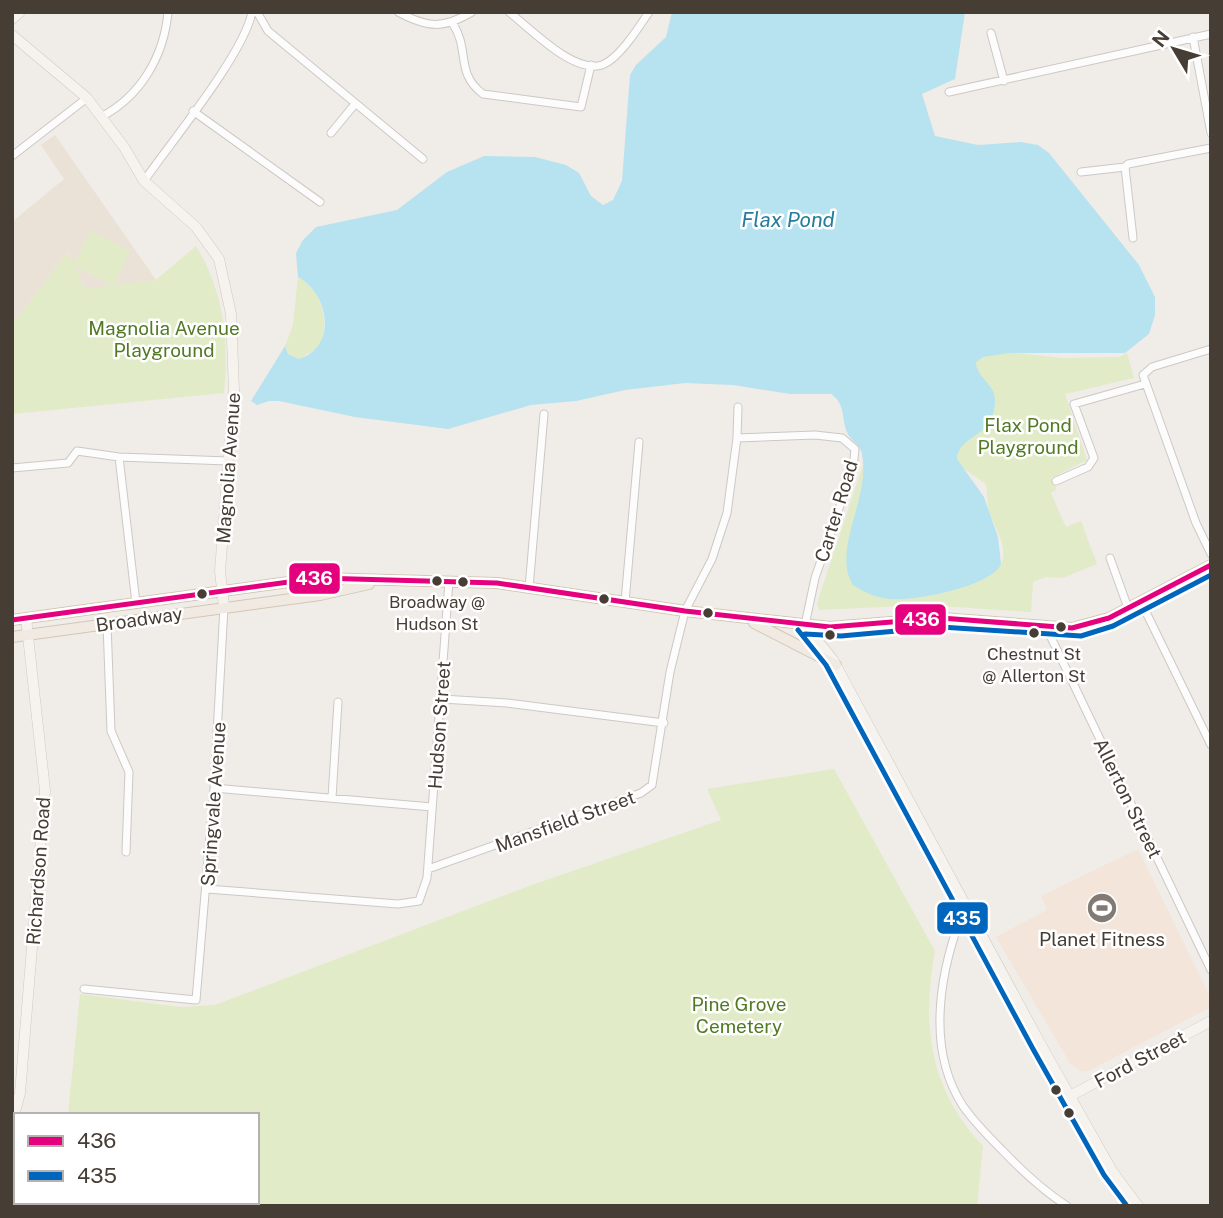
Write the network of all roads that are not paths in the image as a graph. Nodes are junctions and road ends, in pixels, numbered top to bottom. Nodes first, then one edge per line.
1 (20, 12) edge
2 (168, 12) edge
3 (254, 12) edge
4 (398, 12) edge
5 (472, 12) edge
6 (509, 12) edge
7 (649, 12) edge
8 (12, 19) edge
9 (453, 24) junction
10 (991, 33) dead end
11 (1211, 34) edge
12 (12, 35) edge
13 (1193, 37) junction
14 (591, 65) junction
15 (1004, 81) junction
16 (949, 92) dead end
17 (87, 98) junction
18 (355, 104) junction
19 (193, 111) junction
20 (101, 117) junction
21 (331, 133) dead end
22 (1211, 133) edge
23 (1211, 148) edge
24 (12, 156) edge
25 (423, 159) dead end
26 (1125, 167) junction
27 (1081, 172) dead end
28 (144, 181) junction
29 (320, 202) dead end
30 (1133, 238) dead end
31 (1211, 349) edge
32 (1145, 384) junction
33 (738, 407) dead end
34 (544, 414) dead end
35 (737, 438) junction
36 (639, 442) dead end
37 (119, 457) junction
38 (229, 461) junction
39 (12, 468) edge
40 (1056, 481) dead end
41 (1211, 554) edge
42 (1110, 558) dead end
43 (1211, 565) edge
44 (389, 580) junction
45 (450, 581) junction
46 (529, 588) junction
47 (222, 591) junction
48 (1141, 602) junction
49 (136, 603) junction
50 (625, 603) junction
51 (224, 607) junction
52 (1128, 608) junction
53 (685, 611) junction
54 (26, 618) junction
55 (742, 618) junction
56 (12, 620) edge
57 (107, 624) junction
58 (805, 625) junction
59 (1046, 627) junction
60 (28, 635) junction
61 (12, 637) edge
62 (836, 665) junction
63 (442, 699) junction
64 (338, 702) dead end
65 (664, 723) junction
66 (1211, 745) edge
67 (215, 788) junction
68 (332, 798) junction
69 (432, 807) junction
70 (126, 852) dead end
71 (428, 869) junction
72 (207, 888) junction
73 (966, 904) junction
74 (1211, 970) edge
75 (84, 989) dead end
76 (1211, 1021) edge
77 (1070, 1096) junction
78 (15, 1113) edge
79 (1067, 1206) edge
80 (1138, 1206) edge

1 - 8 street
2 - 20 street
3 - 18 street
3 - 19 street
4 - 9 street
5 - 9 street
6 - 14 street
7 - 14 street
9 - 14 street
10 - 15 street
11 - 13 street
12 - 17 street, Magnolia Avenue
13 - 15 street
13 - 22 street
15 - 16 street
17 - 20 street, Magnolia Avenue
17 - 24 street
18 - 21 street
18 - 25 street
19 - 28 street
19 - 29 street
20 - 28 street, Magnolia Avenue
23 - 26 street
26 - 27 street
26 - 30 street
28 - 38 street, Magnolia Avenue
31 - 32 street
32 - 40 street
32 - 41 street
33 - 35 street
34 - 46 street
35 - 53 street
35 - 58 street, Carter Road
36 - 50 street
37 - 38 street
37 - 39 street
37 - 49 street
38 - 47 street, Magnolia Avenue
42 - 52 street
43 - 48 main road, Broadway
44 - 45 main road, Broadway
44 - 47 main road, Broadway
44 - 51 main road, Broadway
45 - 46 main road, Broadway
45 - 63 street, Hudson Street
46 - 50 main road, Broadway
47 - 49 main road, Broadway
47 - 51 street, Magnolia Avenue
48 - 52 main road, Broadway
48 - 66 street
49 - 54 main road, Broadway
50 - 53 main road, Broadway
51 - 57 main road, Broadway
51 - 67 street, Springvale Avenue
52 - 59 main road, Broadway
53 - 55 main road, Broadway
53 - 65 street, Mansfield Street
54 - 56 main road, Broadway
54 - 60 street, Richardson Road
55 - 58 main road, Broadway
55 - 62 main road
57 - 60 main road, Broadway
57 - 70 street
58 - 59 main road, Broadway
58 - 62 street
59 - 74 street, Allerton Street
60 - 61 main road, Broadway
60 - 78 street, Richardson Road
62 - 73 street
63 - 65 street
63 - 69 street, Hudson Street
64 - 68 street
65 - 71 street, Mansfield Street
67 - 68 street
67 - 72 street, Springvale Avenue
68 - 69 street
69 - 71 street, Hudson Street
71 - 72 street, Hudson Street
72 - 75 street, Springvale Avenue
73 - 77 street
73 - 79 street
76 - 77 street, Ford Street
77 - 80 street

